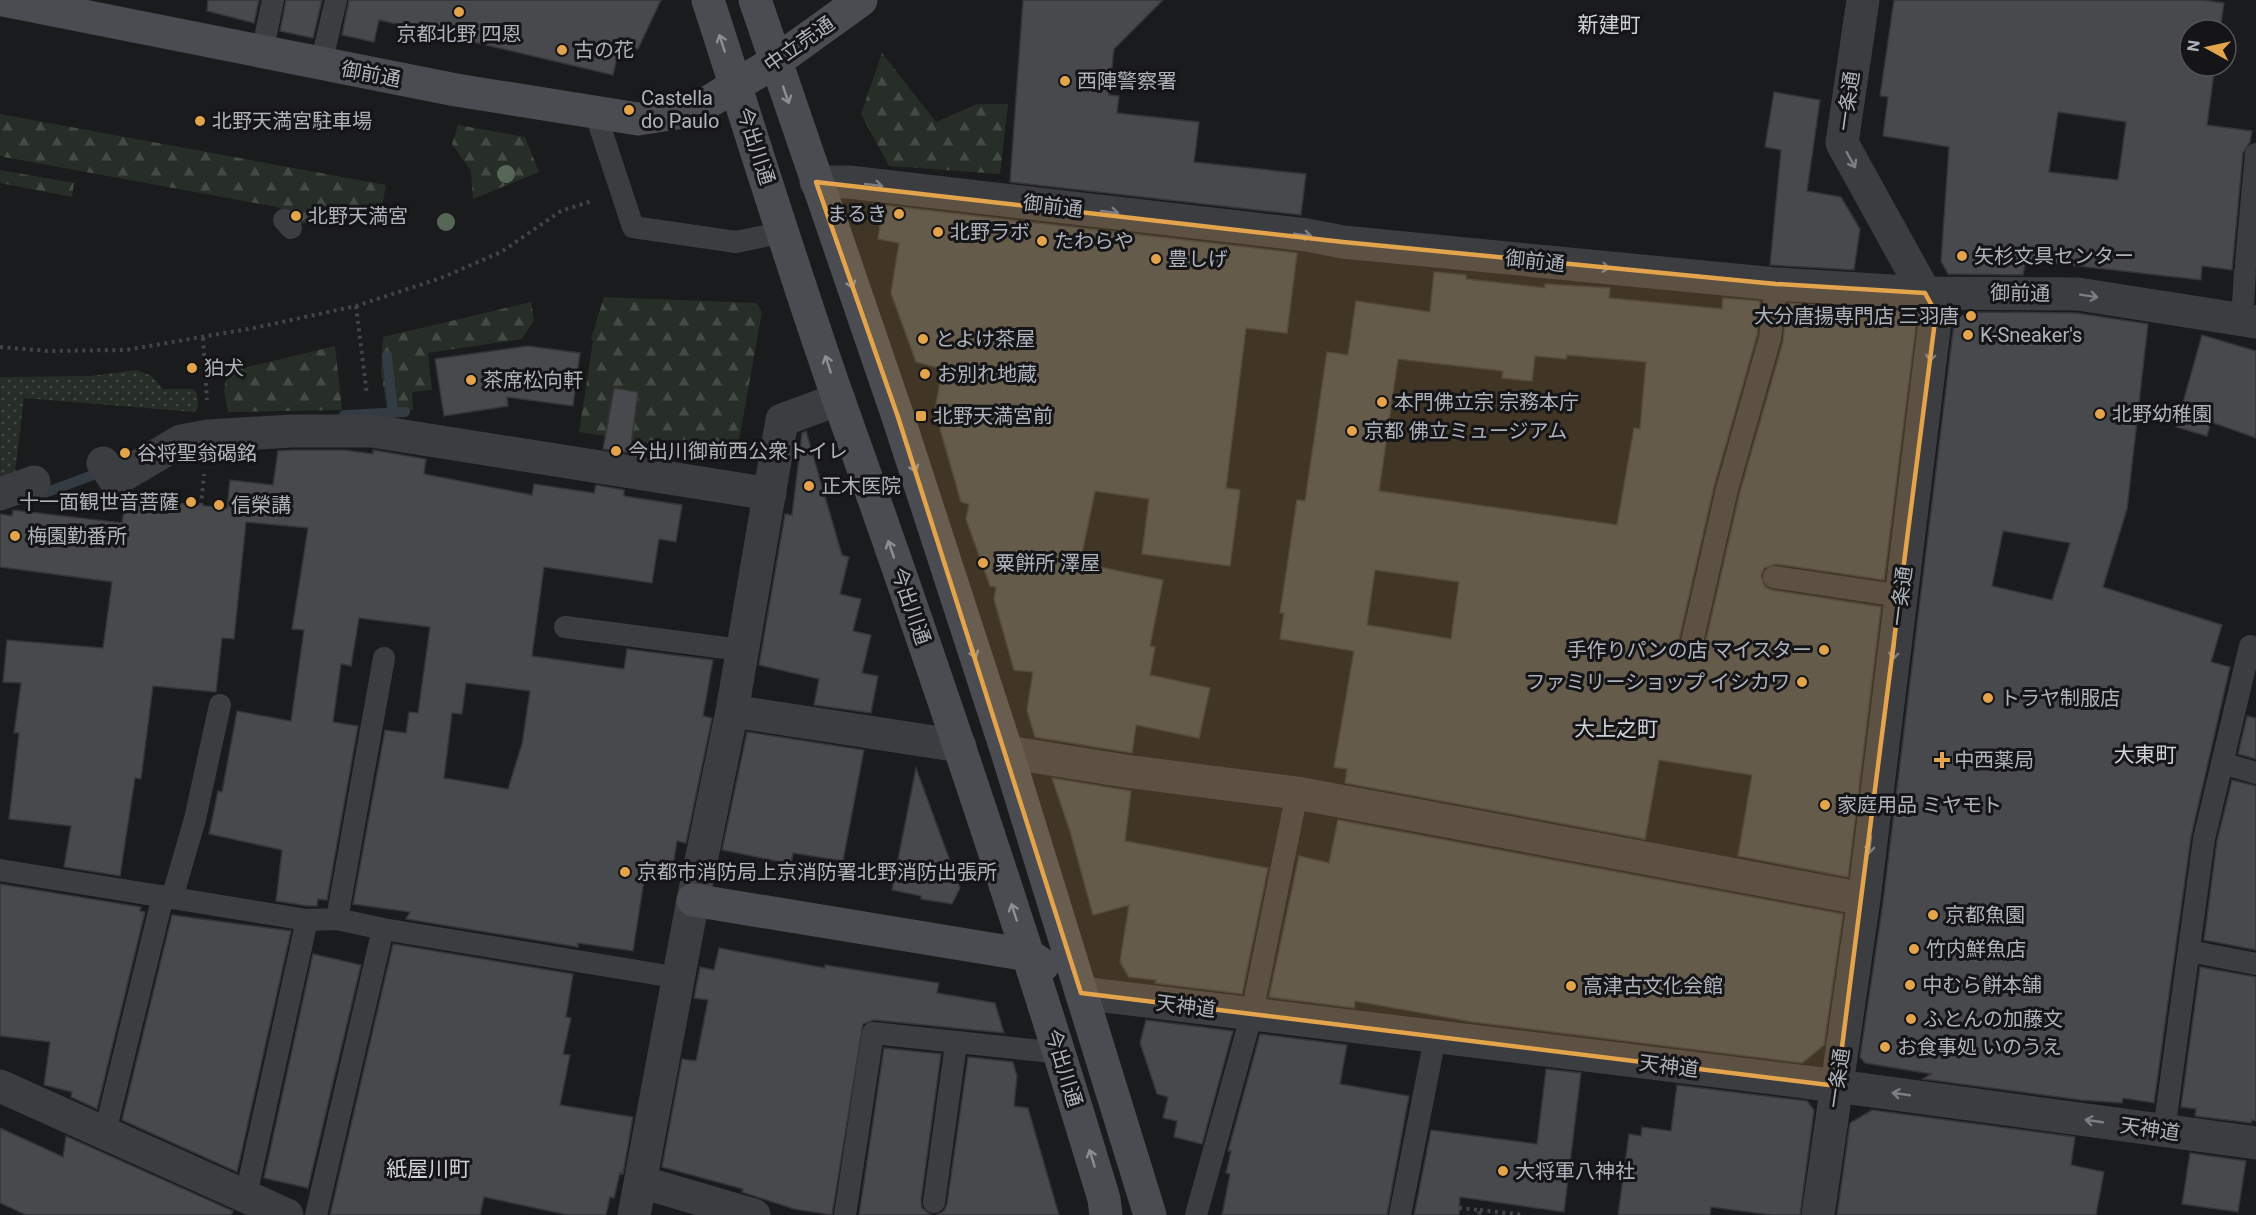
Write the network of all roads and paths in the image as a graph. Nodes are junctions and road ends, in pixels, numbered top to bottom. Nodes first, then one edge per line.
1 (3, 0) edge
2 (273, 0) edge
3 (336, 0) edge
4 (708, 0) edge
5 (755, 0) edge
6 (861, 0) edge
7 (1863, 0) edge
8 (262, 52) junction
9 (775, 62) junction
10 (321, 64) junction
11 (736, 87) junction
12 (595, 112) junction
13 (2256, 154) edge
14 (816, 182) junction
15 (622, 192) junction
16 (784, 232) junction
17 (1776, 284) junction
18 (1925, 293) junction
19 (356, 306) junction
20 (2249, 321) edge
21 (0, 347) edge
22 (839, 399) junction
23 (372, 431) junction
24 (103, 463) dead end
25 (34, 482) dead end
26 (0, 494) edge
27 (770, 494) junction
28 (1774, 577) dead end
29 (1901, 596) junction
30 (565, 627) dead end
31 (1692, 642) dead end
32 (2250, 646) dead end
33 (741, 650) junction
34 (384, 658) dead end
35 (220, 705) dead end
36 (732, 711) junction
37 (960, 746) junction
38 (1006, 752) junction
39 (2222, 763) junction
40 (2256, 772) edge
41 (1297, 793) junction
42 (0, 870) edge
43 (167, 897) junction
44 (1864, 899) junction
45 (693, 900) junction
46 (337, 919) junction
47 (308, 920) junction
48 (383, 929) junction
49 (2189, 951) junction
50 (1028, 955) junction
51 (2256, 964) edge
52 (680, 978) junction
53 (1081, 993) junction
54 (1252, 1013) junction
55 (1435, 1038) junction
56 (956, 1044) junction
57 (1060, 1053) junction
58 (0, 1086) edge
59 (1837, 1086) junction
60 (2164, 1131) junction
61 (105, 1132) junction
62 (2256, 1143) edge
63 (641, 1182) junction
64 (246, 1196) junction
65 (934, 1202) dead end
66 (1460, 1208) dead end
67 (1479, 1212) edge
68 (287, 1215) edge
69 (316, 1215) edge
70 (634, 1215) edge
71 (754, 1215) edge
72 (845, 1215) edge
73 (1107, 1215) edge
74 (1150, 1215) edge
75 (1196, 1215) edge
76 (1400, 1215) edge
77 (1525, 1215) edge
78 (1818, 1215) edge

1 - 8 main road, 御前通
2 - 8 lane
3 - 10 lane
11 -> 4 main road, 今出川通
5 - 9 main road, 今出川通
6 - 9 main road, 中立売通
7 -> 18 street, 一条通
8 - 10 main road, 御前通
9 - 11 main road, 中立売通
9 -> 14 main road, 今出川通
10 - 12 main road, 御前通
11 - 12 main road, 御前通
11 - 16 main road, 今出川通
12 - 15 lane
13 - 20 lane
14 -> 17 street, 御前通
14 -> 38 main road, 今出川通
15 - 16 lane
15 - 19 path
22 -> 16 main road, 今出川通
17 - 18 street, 御前通
17 - 31 lane
18 -> 20 street, 御前通
18 -> 29 street, 一条通
19 - 21 path
19 - 23 path
22 - 27 street
37 -> 22 main road, 今出川通
23 - 24 street
23 - 27 street
25 - 26 street
27 - 33 street
28 - 29 lane
29 -> 44 street, 一条通
30 - 33 lane
32 - 39 lane
33 - 36 street
34 - 46 lane
35 - 43 lane
36 - 37 street
36 - 45 street
50 -> 37 main road, 今出川通
38 - 41 street
38 - 53 main road, 今出川通
39 - 40 lane
39 - 49 lane
41 - 44 street
41 - 54 lane
42 - 43 lane
43 - 47 lane
43 - 61 lane
44 - 59 street, 一条通
45 - 50 main road
45 - 52 street
46 - 47 lane
46 - 48 lane
47 - 64 lane
48 - 52 lane
48 - 69 lane
49 - 51 lane
49 - 60 lane
50 - 53 main road
50 - 57 main road, 今出川通
52 - 63 street
53 - 54 street, 天神道
53 - 74 main road, 今出川通
54 - 55 street, 天神道
54 - 75 lane
55 - 59 street, 天神道
55 - 76 lane
56 - 57 lane
56 - 65 lane
56 - 72 lane
73 -> 57 main road, 今出川通
58 - 61 street
60 -> 59 street, 天神道
59 - 78 street, 一条通
60 - 62 street, 天神道
61 - 64 street
63 - 70 street
63 - 71 street
64 - 68 street
66 - 67 path
67 - 77 path

